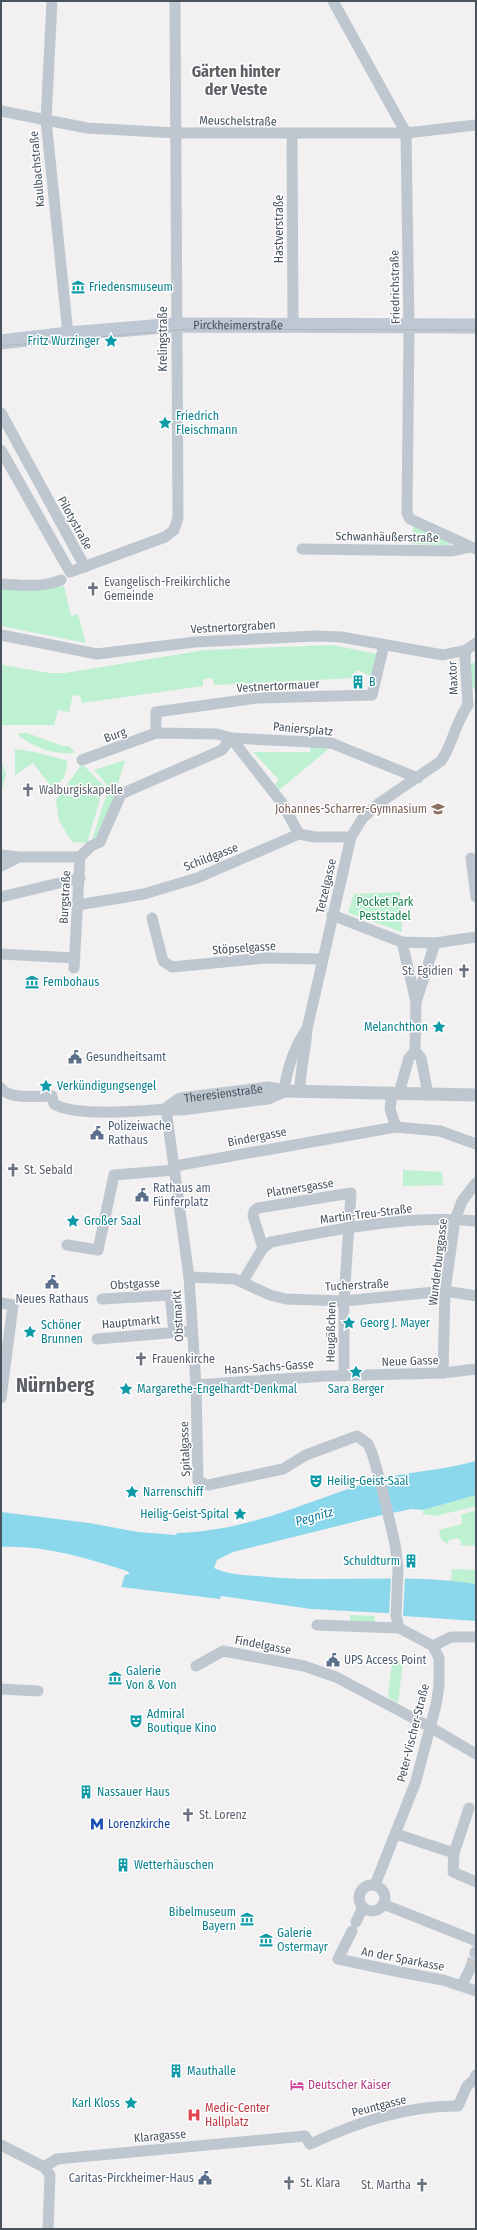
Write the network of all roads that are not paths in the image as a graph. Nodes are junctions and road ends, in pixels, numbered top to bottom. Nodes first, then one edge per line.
1 (52, 1) edge
2 (174, 1) edge
3 (333, 1) edge
4 (1, 111) edge
5 (46, 120) junction
6 (476, 125) edge
7 (177, 133) junction
8 (406, 133) junction
9 (292, 135) junction
10 (293, 324) junction
11 (176, 325) junction
12 (409, 325) junction
13 (476, 326) edge
14 (68, 334) junction
15 (1, 342) edge
16 (2, 416) edge
17 (1, 450) edge
18 (473, 548) edge
19 (302, 549) dead end
20 (85, 567) junction
21 (61, 580) dead end
22 (1, 584) edge
23 (1, 635) edge
24 (476, 643) edge
25 (384, 645) junction
26 (466, 650) junction
27 (472, 703) edge
28 (156, 733) junction
29 (231, 738) junction
30 (82, 760) dead end
31 (418, 778) junction
32 (299, 834) junction
33 (351, 837) junction
34 (1, 855) edge
35 (19, 857) junction
36 (80, 857) junction
37 (471, 858) dead end
38 (1, 866) edge
39 (80, 878) junction
40 (1, 897) edge
41 (476, 897) edge
42 (78, 905) junction
43 (332, 915) junction
44 (152, 918) dead end
45 (476, 937) edge
46 (402, 942) junction
47 (435, 943) junction
48 (1, 954) edge
49 (323, 959) junction
50 (416, 1002) junction
51 (307, 1029) junction
52 (415, 1051) junction
53 (3, 1090) edge
54 (300, 1090) junction
55 (284, 1091) junction
56 (395, 1093) junction
57 (428, 1094) junction
58 (476, 1095) edge
59 (166, 1109) junction
60 (396, 1127) junction
61 (476, 1144) edge
62 (175, 1168) junction
63 (476, 1183) edge
64 (351, 1193) joint
65 (455, 1220) junction
66 (476, 1221) edge
67 (350, 1227) junction
68 (67, 1245) dead end
69 (263, 1248) junction
70 (189, 1277) junction
71 (243, 1281) junction
72 (445, 1291) junction
73 (170, 1295) joint
74 (476, 1296) edge
75 (102, 1298) dead end
76 (344, 1301) junction
77 (1, 1304) edge
78 (192, 1331) junction
79 (174, 1332) junction
80 (96, 1339) dead end
81 (476, 1369) edge
82 (443, 1373) junction
83 (344, 1376) junction
84 (196, 1381) junction
85 (1, 1398) edge
86 (317, 1625) dead end
87 (399, 1628) junction
88 (476, 1637) edge
89 (433, 1646) junction
90 (196, 1666) dead end
91 (1, 1689) edge
92 (38, 1691) dead end
93 (430, 1727) junction
94 (476, 1754) edge
95 (469, 1808) dead end
96 (396, 1834) junction
97 (454, 1853) junction
98 (476, 1882) edge
99 (375, 1885) junction
100 (383, 1904) junction
101 (363, 1907) junction
102 (476, 1941) edge
103 (470, 1969) tunnel mouth
104 (462, 1985) junction
105 (476, 1991) edge
106 (476, 2075) edge
107 (307, 2140) joint
108 (1, 2145) edge
109 (47, 2171) junction
110 (48, 2229) edge

1 - 5 street, Kaulbachstraße
2 - 7 street, Krelingstraße
3 - 8 street, Friedrichstraße
4 - 5 street, Meuschelstraße
5 - 7 street, Meuschelstraße
5 - 14 street, Kaulbachstraße
6 - 8 street, Meuschelstraße
7 - 9 street, Meuschelstraße
7 - 11 street, Krelingstraße
8 - 9 street, Meuschelstraße
8 - 12 street, Friedrichstraße
9 - 10 street, Hastverstraße
10 - 11 main road, Pirckheimerstraße
10 - 12 main road, Pirckheimerstraße
11 - 14 main road, Pirckheimerstraße
11 - 20 street, Krelingstraße
12 - 13 main road, Pirckheimerstraße
12 - 18 street, Friedrichstraße
14 - 15 main road, Pirckheimerstraße
16 - 20 street, Pilotystraße
17 - 20 street, Pilotystraße
18 - 19 street, Schwanhäußerstraße
21 - 22 street
23 - 25 street, Vestnertorgraben
24 - 26 street
25 - 26 street, Vestnertorgraben
25 - 28 street, Vestnertormauer
26 - 27 street, Maxtor
27 - 31 street
28 - 29 street, Paniersplatz
28 - 30 street, Burg
29 - 31 street, Paniersplatz
29 - 32 street
29 - 36 street, Burgstraße
31 - 33 street, Tetzelgasse
32 - 33 street
32 - 42 street, Schildgasse
33 - 43 street, Tetzelgasse
34 - 35 street
35 - 36 street
35 - 38 street
36 - 39 street, Burgstraße
37 - 41 street
39 - 40 street
39 - 42 street, Burgstraße
42 - 48 street, Burgstraße
43 - 46 street
43 - 49 street, Tetzelgasse
44 - 49 street, Stöpselgasse
45 - 47 street
46 - 47 street
46 - 50 street
47 - 50 street
49 - 51 street, Tetzelgasse
50 - 52 street
51 - 54 street, Tetzelgasse
51 - 55 street, Tetzelgasse
52 - 56 street
52 - 57 street
53 - 59 street
54 - 55 street, Theresienstraße
54 - 56 street, Theresienstraße
55 - 59 street, Theresienstraße
56 - 57 street, Theresienstraße
56 - 60 street
57 - 58 street, Theresienstraße
59 - 62 street, Obstmarkt
60 - 61 street, Bindergasse
60 - 62 street, Bindergasse
62 - 68 street, Bindergasse
62 - 70 street, Obstmarkt
63 - 65 street, Wunderburggasse
64 - 67 street, Heugäßchen
64 - 69 street, Platnersgasse
65 - 66 street, Martin-Treu-Straße
65 - 67 street, Martin-Treu-Straße
65 - 72 street, Wunderburggasse
67 - 69 street, Martin-Treu-Straße
67 - 76 street, Heugäßchen
69 - 71 street
70 - 71 street, Obstmarkt
70 - 78 street, Obstmarkt
71 - 76 street, Tucherstraße
72 - 74 street, Tucherstraße
72 - 76 street, Tucherstraße
72 - 82 street, Wunderburggasse
73 - 75 street, Obstgasse
73 - 79 street, Obstmarkt
76 - 83 street, Heugäßchen
77 - 85 street
78 - 79 street, Hauptmarkt
78 - 84 street, Obstmarkt
79 - 80 street, Hauptmarkt
81 - 82 street, Neue Gasse
82 - 83 street, Neue Gasse
83 - 84 street, Hans-Sachs-Gasse
84 - 87 street, Spitalgasse
86 - 87 street
87 - 89 street
88 - 89 street
89 - 93 street, Peter-Vischer-Straße
90 - 93 street, Findelgasse
91 - 92 street
93 - 94 street, Findelgasse
93 - 96 street, Peter-Vischer-Straße
95 - 97 street
96 - 97 street
96 - 99 street, Peter-Vischer-Straße
97 - 98 street
99 - 100 street
99 - 101 street
100 - 101 street
100 - 102 street
101 - 104 street, An der Sparkasse
103 - 104 street
104 - 105 street, An der Sparkasse
106 - 107 street, Peuntgasse
107 - 109 street, Klaragasse
108 - 109 street
109 - 110 street

